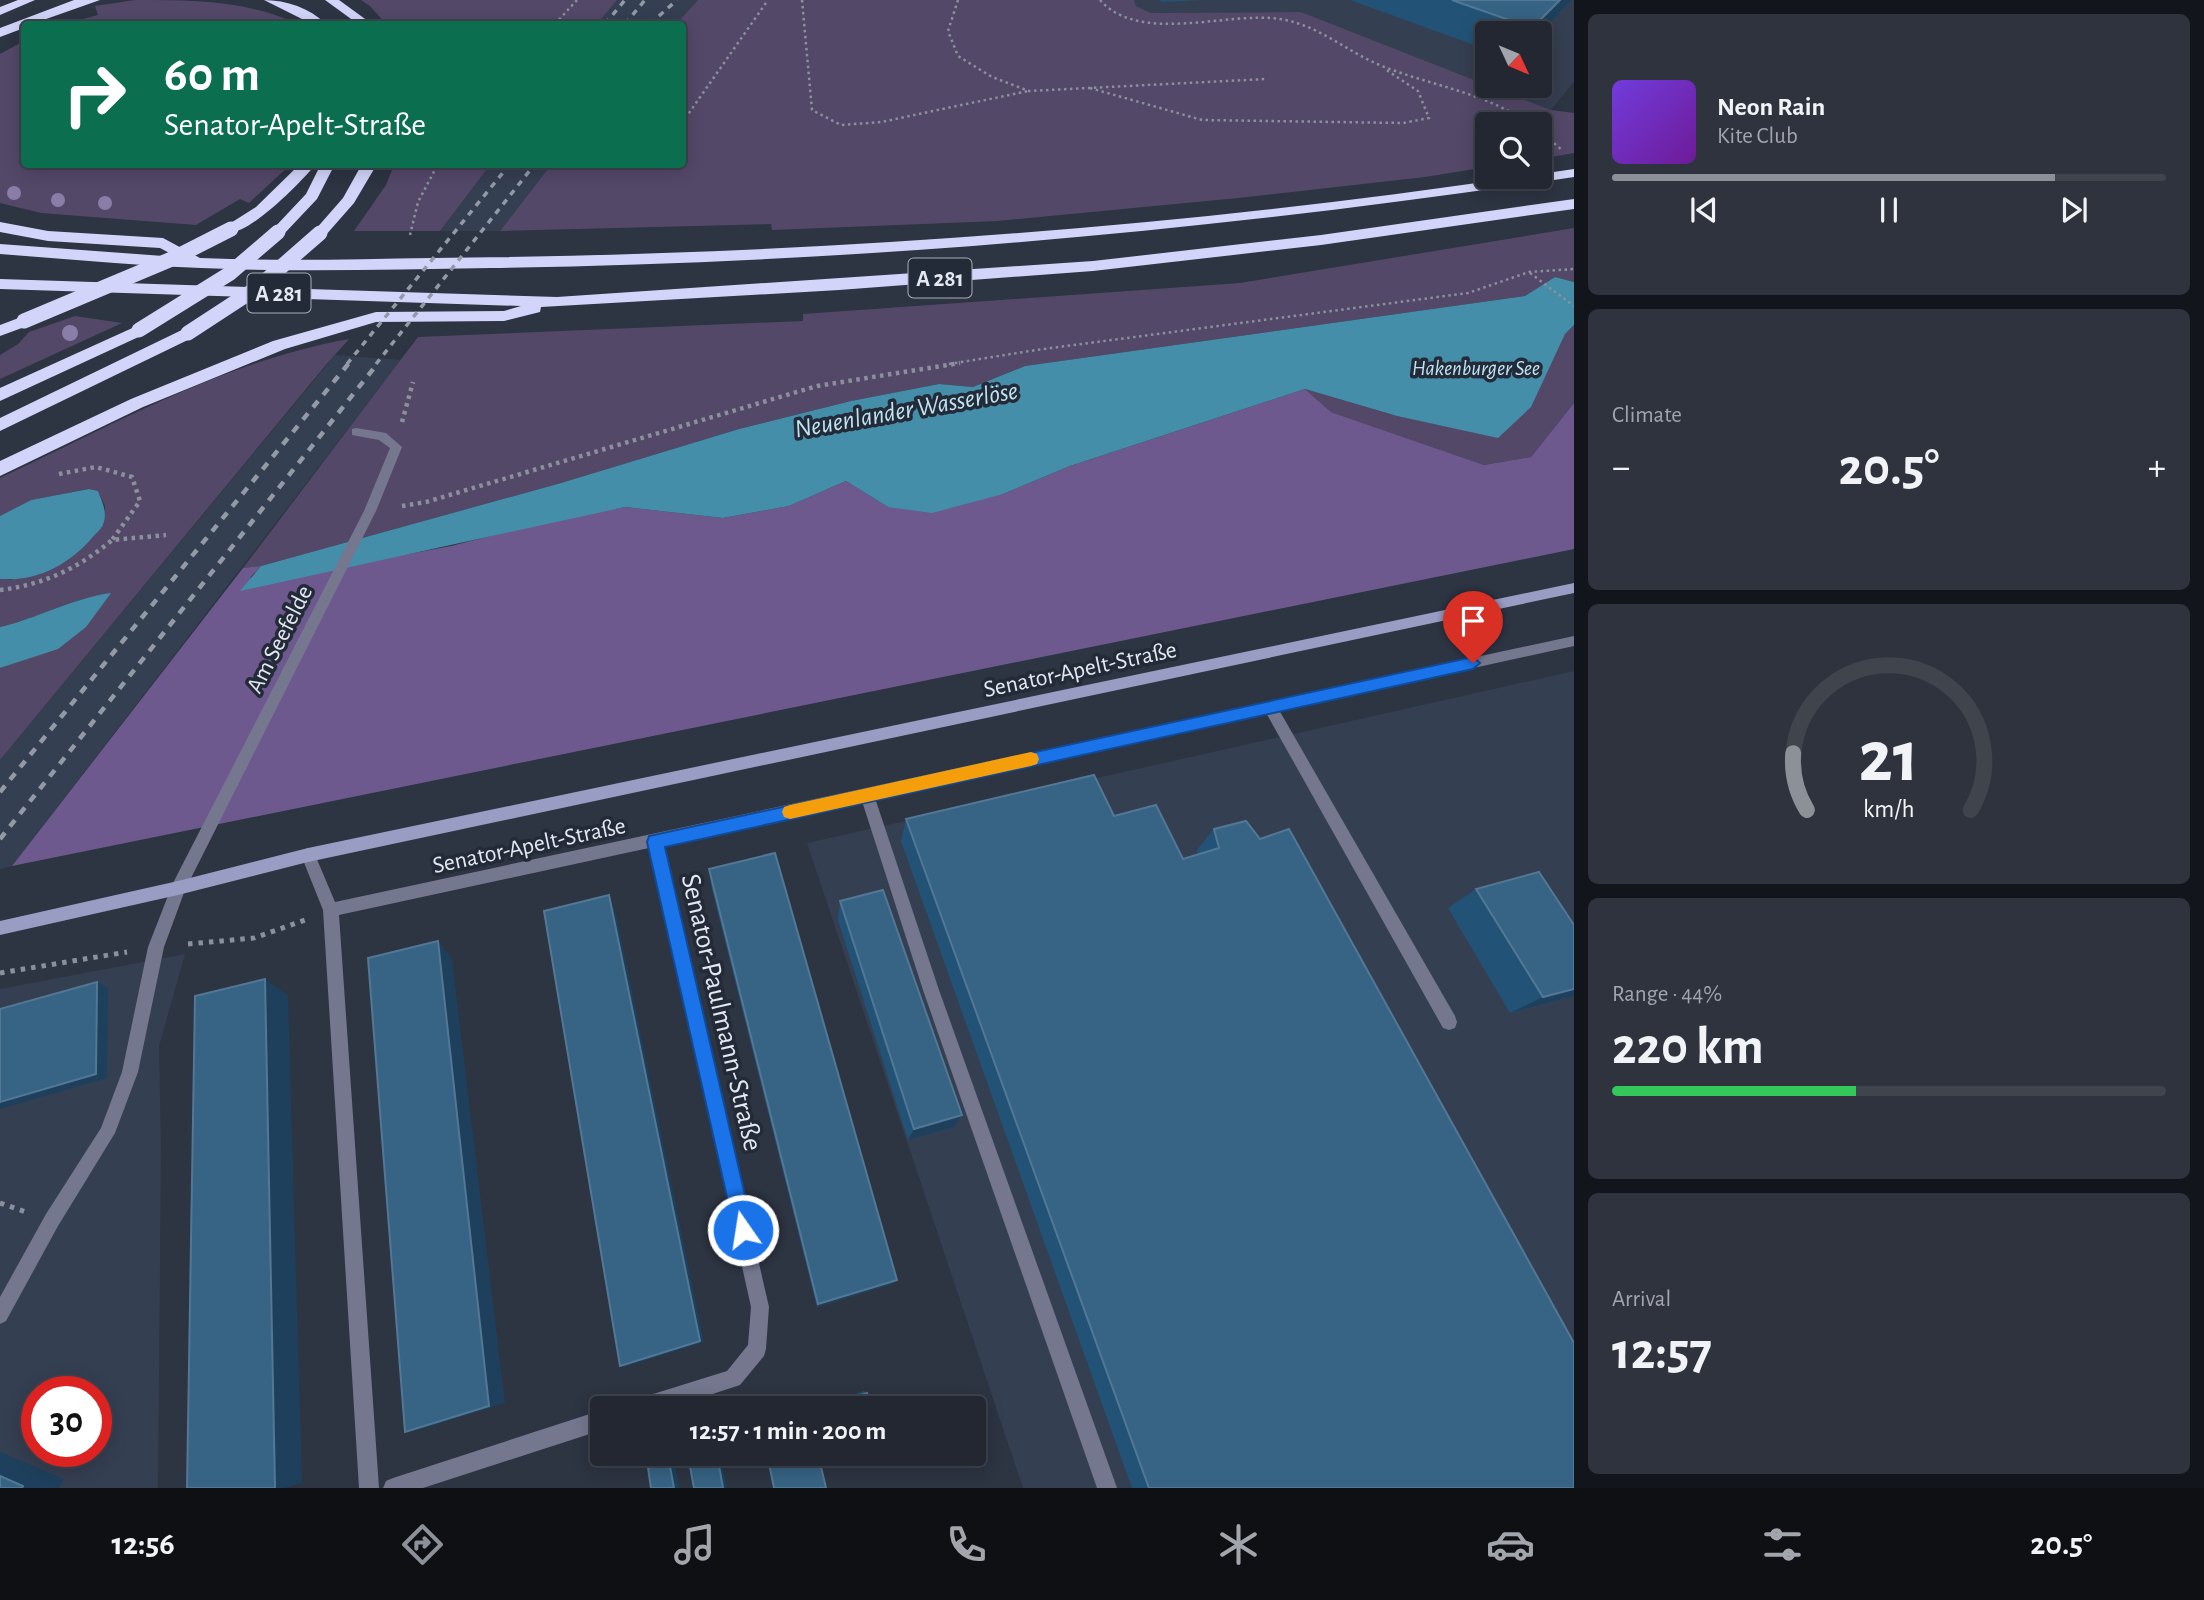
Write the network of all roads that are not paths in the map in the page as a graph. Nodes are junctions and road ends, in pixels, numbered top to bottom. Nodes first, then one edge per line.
1 (29, 0) edge
2 (94, 0) edge
3 (270, 0) edge
4 (331, 0) edge
5 (0, 11) edge
6 (29, 21) edge
7 (315, 21) edge
8 (362, 21) edge
9 (21, 24) edge
10 (0, 33) edge
11 (305, 168) edge
12 (326, 168) edge
13 (368, 168) edge
14 (1574, 173) edge
15 (1574, 204) edge
16 (0, 227) edge
17 (0, 249) edge
18 (201, 264) junction
19 (0, 284) edge
20 (557, 302) junction
21 (0, 331) edge
22 (0, 395) edge
23 (0, 425) edge
24 (356, 432) dead end
25 (0, 469) edge
26 (1574, 588) edge
27 (1574, 641) edge
28 (1270, 707) junction
29 (867, 795) junction
30 (655, 842) junction
31 (308, 855) junction
32 (178, 888) junction
33 (331, 910) junction
34 (0, 928) edge
35 (1450, 1022) dead end
36 (0, 1315) edge
37 (677, 1396) edge
38 (590, 1424) edge
39 (369, 1488) edge
40 (393, 1488) edge
41 (1107, 1488) edge

1 - 5 highway
2 - 6 highway
3 - 7 highway
4 - 8 highway
9 - 10 highway
11 - 21 highway, bridge
12 - 22 highway, bridge
13 - 23 highway, bridge
14 - 18 highway, A 281
15 - 20 highway, A 281
16 - 18 highway
17 - 18 highway, A 281
19 - 20 highway, A 281
20 - 25 highway
24 - 32 street, Am Seefelde
26 - 31 street, Senator-Apelt-Straße
27 - 28 street, Senator-Apelt-Straße
28 - 29 street, Senator-Apelt-Straße
28 - 35 street
29 - 30 street, Senator-Apelt-Straße
29 - 41 street
30 - 33 street, Senator-Apelt-Straße
30 - 37 street, Senator-Paulmann-Straße
31 - 32 street, Senator-Apelt-Straße
31 - 33 street
32 - 34 street, Senator-Apelt-Straße
32 - 36 street, Am Seefelde
33 - 39 street
38 - 40 street

